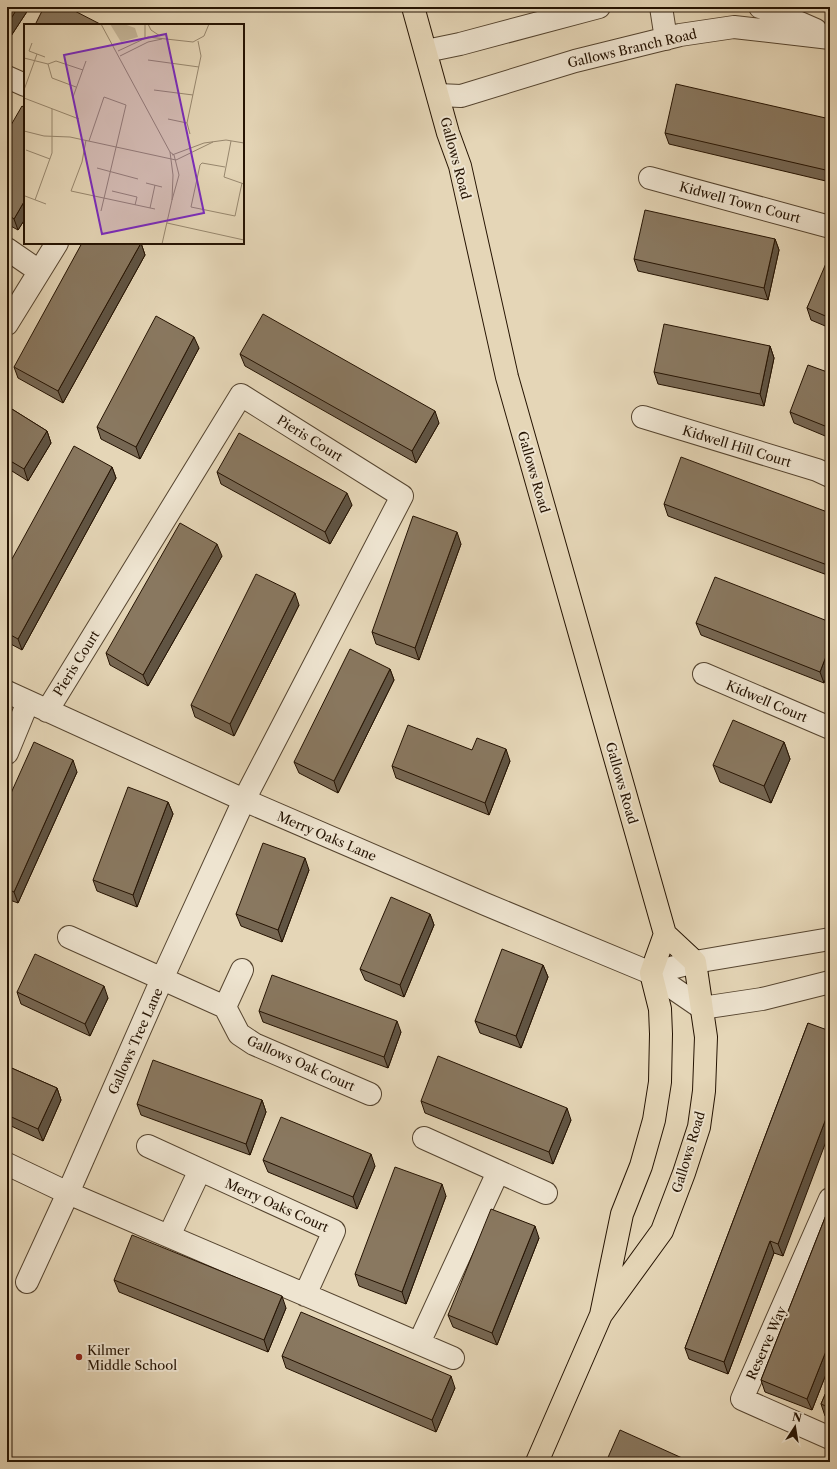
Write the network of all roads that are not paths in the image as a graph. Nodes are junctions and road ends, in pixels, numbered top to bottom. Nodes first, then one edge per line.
1 (413, 7) edge
2 (599, 7) edge
3 (661, 7) edge
4 (760, 7) edge
5 (790, 7) edge
6 (830, 37) edge
7 (666, 39) junction
8 (426, 51) junction
9 (7, 76) edge
10 (24, 84) edge
11 (438, 95) junction
12 (650, 178) dead end
13 (830, 227) edge
14 (56, 244) edge
15 (7, 249) edge
16 (39, 271) junction
17 (7, 324) edge
18 (642, 417) dead end
19 (830, 476) edge
20 (704, 674) dead end
21 (7, 692) edge
22 (38, 706) junction
23 (830, 728) edge
24 (7, 753) edge
25 (244, 800) junction
26 (665, 934) junction
27 (69, 937) dead end
28 (830, 939) edge
29 (695, 962) junction
30 (242, 970) dead end
31 (651, 972) junction
32 (162, 979) junction
33 (830, 982) edge
34 (225, 1007) junction
35 (702, 1008) junction
36 (370, 1094) dead end
37 (424, 1138) dead end
38 (148, 1146) dead end
39 (7, 1164) edge
40 (200, 1170) junction
41 (498, 1172) junction
42 (68, 1193) junction
43 (546, 1194) dead end
44 (830, 1199) edge
45 (169, 1236) junction
46 (28, 1282) dead end
47 (305, 1294) junction
48 (601, 1315) junction
49 (419, 1343) junction
50 (452, 1358) dead end
51 (830, 1438) edge
52 (537, 1462) edge

1 - 8 main road, Gallows Road
2 - 8 street
3 - 7 street
4 - 6 street
5 - 6 street
6 - 7 street, Gallows Branch Road
7 - 11 street, Gallows Branch Road
8 - 11 main road, Gallows Road
9 - 10 street
11 - 26 main road, Gallows Road
12 - 13 street, Kidwell Town Court
14 - 16 street
15 - 16 street
16 - 17 street
18 - 19 street, Kidwell Hill Court
20 - 23 street, Kidwell Court
21 - 22 street, Merry Oaks Lane
22 - 24 street
22 - 25 street, Merry Oaks Lane
22 - 25 street, Pieris Court
25 - 31 street, Merry Oaks Lane
25 - 32 street, Gallows Tree Lane
26 - 29 main road
26 - 31 main road
27 - 32 street
28 - 29 street
29 - 31 street
29 - 35 main road, Gallows Road
30 - 34 street
31 - 35 street, Merry Oaks Lane
31 - 48 main road, Gallows Road
32 - 34 street
32 - 42 street, Gallows Tree Lane
33 - 35 street
34 - 36 street, Gallows Oak Court
35 - 48 main road, Gallows Road
37 - 41 street
38 - 40 street, Merry Oaks Court
39 - 42 street
40 - 45 street
40 - 47 street, Merry Oaks Court
41 - 43 street
41 - 49 street
42 - 45 street
42 - 46 street, Gallows Tree Lane
44 - 51 street, Reserve Way
45 - 47 street
47 - 49 street
48 - 52 main road, Gallows Road
49 - 50 street

